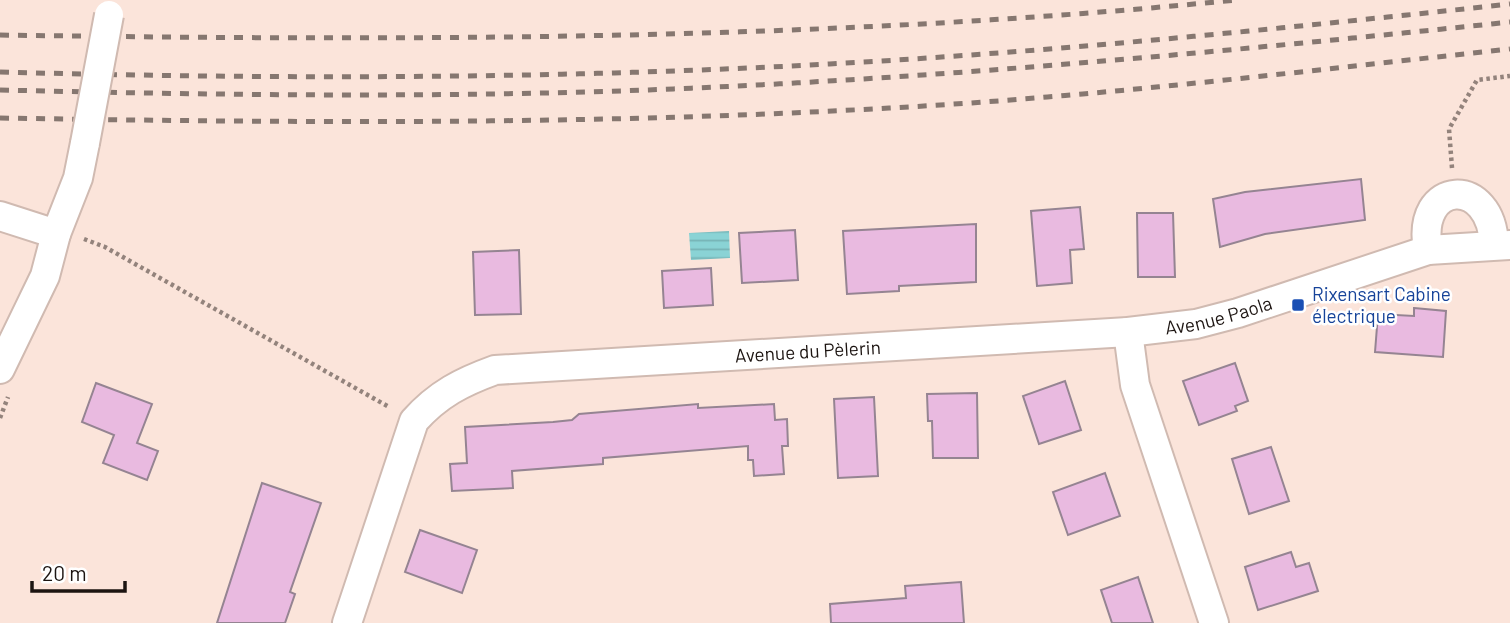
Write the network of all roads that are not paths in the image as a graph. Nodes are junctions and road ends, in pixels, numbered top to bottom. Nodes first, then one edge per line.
1 (110, 8) edge
2 (0, 216) edge
3 (70, 237) junction
4 (1502, 245) edge
5 (1428, 250) junction
6 (1128, 332) junction
7 (0, 369) edge
8 (347, 623) edge
9 (1214, 623) edge

1 - 3 street, bridge
2 - 3 street
3 - 7 street
4 - 5 street, Avenue Paola
4 - 5 street, Avenue Paola
5 - 6 street, Avenue Paola
6 - 8 street, Avenue du Pèlerin
6 - 9 street

